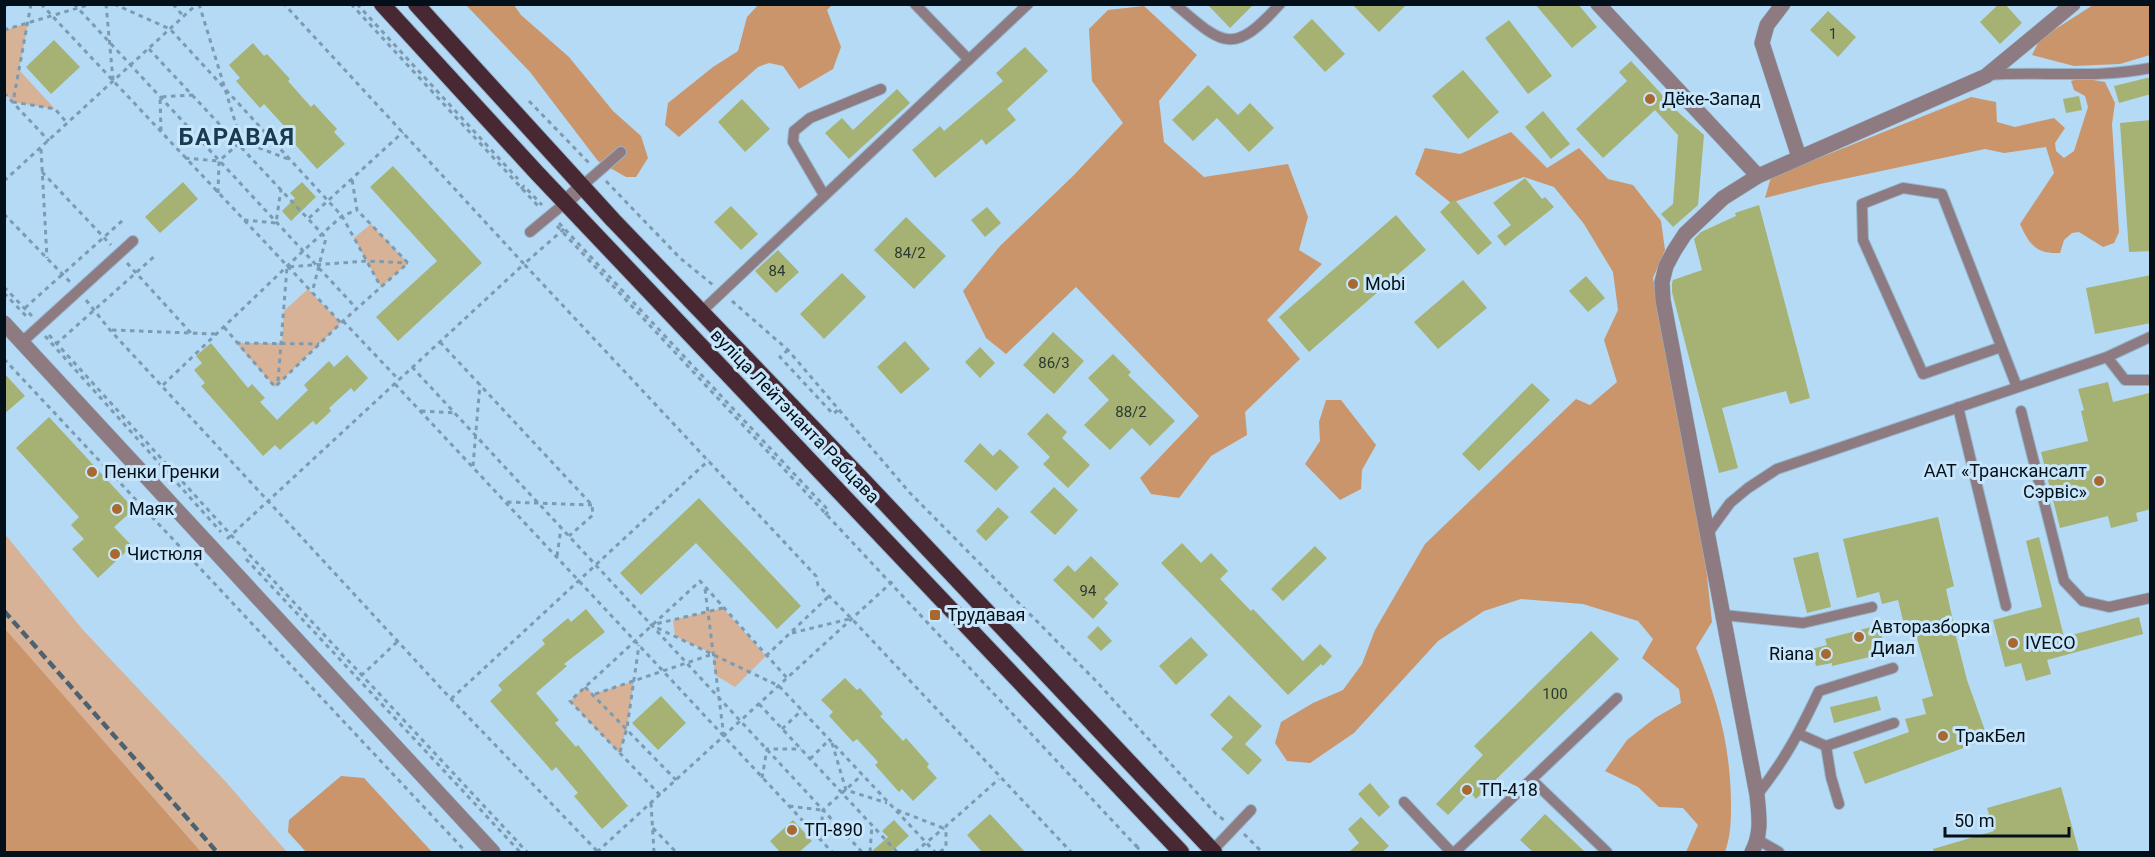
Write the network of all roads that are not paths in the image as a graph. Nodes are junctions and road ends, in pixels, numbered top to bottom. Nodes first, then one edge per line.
1 (382, 4) edge
2 (416, 4) edge
3 (915, 4) edge
4 (1028, 4) edge
5 (1175, 4) edge
6 (1280, 4) edge
7 (1598, 4) edge
8 (1783, 4) edge
9 (2073, 4) edge
10 (969, 60) junction
11 (2151, 68) edge
12 (1986, 76) junction
13 (881, 89) dead end
14 (621, 152) dead end
15 (1799, 157) junction
16 (1758, 176) junction
17 (582, 186) junction
18 (824, 195) junction
19 (565, 202) junction
20 (530, 232) dead end
21 (133, 241) dead end
22 (702, 311) junction
23 (4, 323) edge
24 (2151, 337) edge
25 (22, 342) junction
26 (2001, 346) junction
27 (2107, 357) junction
28 (2151, 380) edge
29 (2017, 387) junction
30 (1958, 407) junction
31 (2021, 411) dead end
32 (1708, 533) junction
33 (2151, 598) edge
34 (2006, 606) dead end
35 (1872, 607) dead end
36 (1723, 615) junction
37 (1893, 669) dead end
38 (1617, 698) dead end
39 (1894, 723) dead end
40 (1799, 734) junction
41 (1826, 746) junction
42 (1532, 780) junction
43 (1757, 795) junction
44 (1404, 802) dead end
45 (1839, 804) dead end
46 (1251, 810) dead end
47 (1755, 846) edge
48 (493, 852) edge
49 (1181, 852) edge
50 (1213, 852) edge
51 (1453, 852) edge
52 (1607, 852) edge
53 (1779, 852) edge

1 - 19 highway, вуліца Лейтэнанта Рабцава
2 - 17 highway, вуліца Лейтэнанта Рабцава
3 - 10 lane
4 - 10 lane
5 - 6 lane
7 - 16 street
8 - 15 street
9 - 12 street
10 - 18 lane
11 - 12 lane
12 - 15 street
13 - 18 lane
14 - 17 lane
15 - 16 street
16 - 32 street
17 - 19 street
17 - 22 highway, вуліца Лейтэнанта Рабцава
18 - 22 lane
19 - 20 lane
19 - 49 highway, вуліца Лейтэнанта Рабцава
21 - 25 lane
22 - 50 highway, вуліца Лейтэнанта Рабцава
23 - 25 street
24 - 27 lane
25 - 48 street
26 - 26 lane
26 - 29 lane
27 - 28 lane
27 - 29 lane
29 - 30 lane
30 - 32 lane
30 - 34 lane
31 - 33 lane
32 - 36 street
35 - 36 lane
36 - 43 street
37 - 40 lane
38 - 42 lane
39 - 41 lane
40 - 41 lane
40 - 43 lane
41 - 45 lane
42 - 51 lane
42 - 52 lane
43 - 47 street
44 - 51 lane
46 - 50 lane
47 - 53 lane

